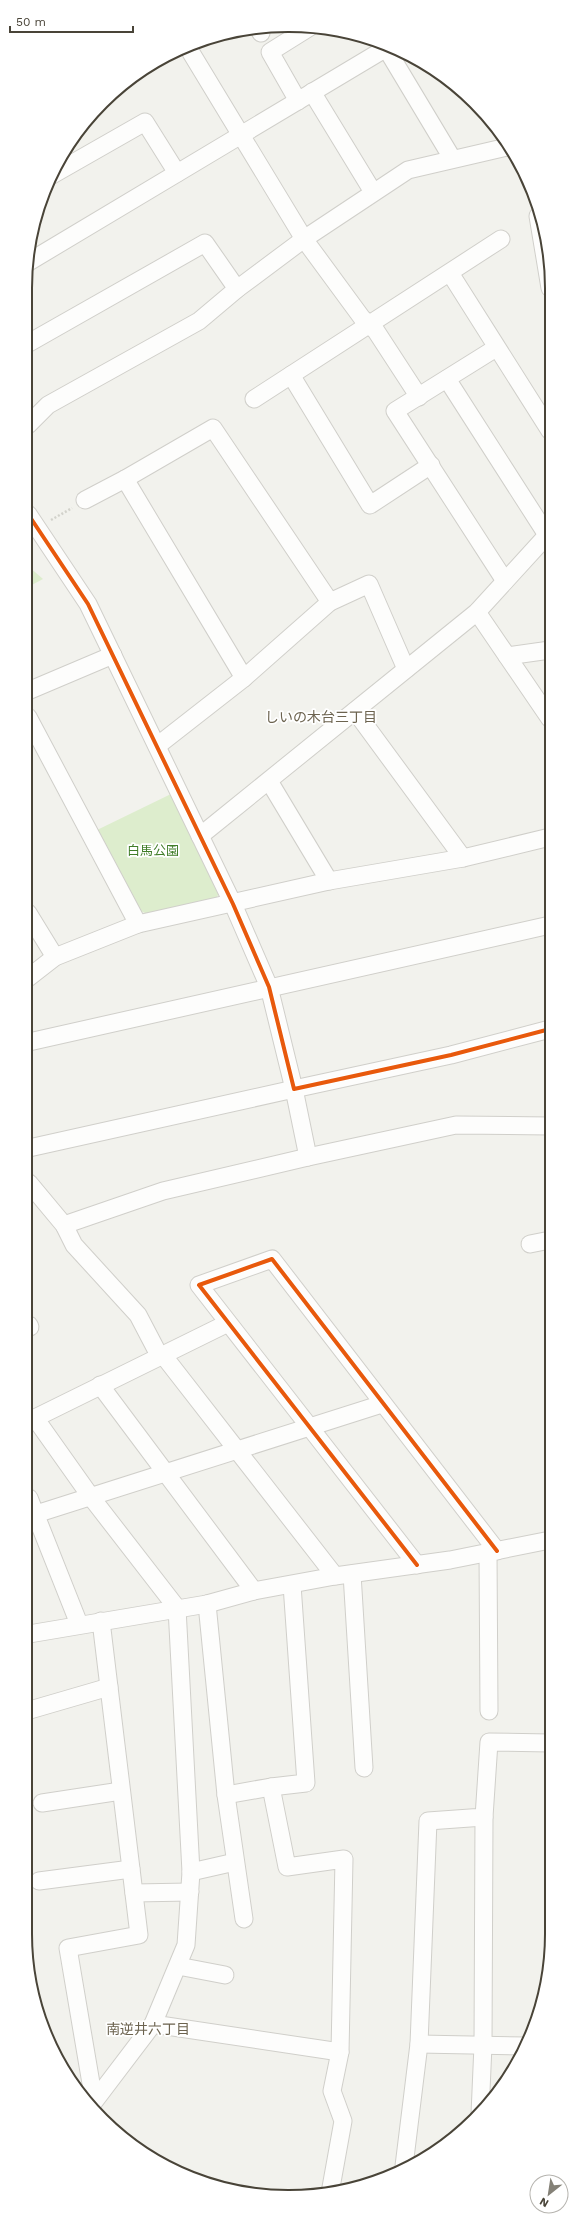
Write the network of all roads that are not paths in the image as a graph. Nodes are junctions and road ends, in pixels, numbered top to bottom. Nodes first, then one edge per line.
1 (301, 33) edge
2 (382, 50) edge
3 (191, 52) edge
4 (391, 54) edge
5 (305, 96) junction
6 (242, 135) junction
7 (503, 148) edge
8 (452, 158) junction
9 (61, 170) edge
10 (177, 173) junction
11 (373, 192) junction
12 (304, 239) junction
13 (501, 240) dead end
14 (34, 259) edge
15 (450, 273) junction
16 (237, 289) junction
17 (369, 325) junction
18 (32, 341) edge
19 (496, 348) junction
20 (290, 375) junction
21 (447, 379) junction
22 (419, 397) junction
23 (254, 399) dead end
24 (32, 421) edge
25 (545, 423) edge
26 (431, 465) junction
27 (125, 479) junction
28 (85, 500) road end
29 (32, 520) edge
30 (545, 528) edge
31 (545, 536) edge
32 (505, 581) junction
33 (330, 602) junction
34 (477, 612) junction
35 (545, 651) edge
36 (113, 655) junction
37 (507, 656) junction
38 (406, 670) junction
39 (244, 678) junction
40 (32, 688) edge
41 (355, 711) junction
42 (545, 712) edge
43 (32, 725) edge
44 (157, 746) junction
45 (269, 781) junction
46 (200, 836) junction
47 (545, 838) edge
48 (463, 858) junction
49 (330, 881) junction
50 (233, 904) junction
51 (32, 920) edge
52 (138, 924) junction
53 (545, 927) edge
54 (55, 957) junction
55 (32, 975) edge
56 (269, 987) junction
57 (545, 1030) edge
58 (32, 1041) edge
59 (294, 1090) junction
60 (545, 1126) edge
61 (32, 1147) edge
62 (308, 1157) junction
63 (32, 1187) edge
64 (64, 1225) junction
65 (545, 1241) edge
66 (530, 1244) dead end
67 (228, 1322) junction
68 (161, 1356) junction
69 (100, 1386) junction
70 (382, 1404) junction
71 (32, 1420) edge
72 (310, 1428) junction
73 (237, 1451) junction
74 (165, 1474) junction
75 (91, 1496) junction
76 (32, 1505) edge
77 (36, 1514) junction
78 (545, 1541) edge
79 (492, 1551) junction
80 (417, 1565) junction
81 (352, 1574) junction
82 (335, 1576) junction
83 (292, 1585) junction
84 (254, 1591) junction
85 (207, 1604) junction
86 (177, 1608) junction
87 (101, 1621) junction
88 (79, 1624) junction
89 (32, 1634) edge
90 (109, 1687) junction
91 (32, 1709) edge
92 (489, 1711) dead end
93 (545, 1743) edge
94 (364, 1768) dead end
95 (270, 1787) junction
96 (121, 1791) junction
97 (226, 1795) junction
98 (42, 1803) dead end
99 (484, 1818) junction
100 (235, 1862) junction
101 (131, 1869) junction
102 (191, 1872) junction
103 (39, 1881) dead end
104 (190, 1892) junction
105 (134, 1893) junction
106 (244, 1919) dead end
107 (178, 1966) junction
108 (225, 1975) dead end
109 (153, 2024) junction
110 (419, 2044) junction
111 (483, 2045) junction
112 (519, 2046) edge
113 (340, 2052) junction
114 (91, 2097) edge
115 (94, 2101) edge
116 (480, 2104) edge
117 (404, 2163) edge
118 (331, 2186) edge

1 - 5 street
2 - 5 street
3 - 6 street
4 - 8 street
5 - 6 street
5 - 11 street
6 - 10 street
6 - 12 street
7 - 8 street
8 - 11 street
9 - 10 street
10 - 14 street
11 - 12 street
12 - 16 street
12 - 17 street
13 - 15 street
15 - 17 street
15 - 19 street
16 - 18 street
16 - 24 street
17 - 20 street
17 - 22 street
19 - 21 street
19 - 25 street
20 - 23 street
20 - 26 street
21 - 22 street
21 - 30 street
22 - 26 street
26 - 32 street
27 - 28 street
27 - 33 street
27 - 39 street
29 - 36 street
31 - 32 street
32 - 34 street
33 - 38 street
33 - 39 street
34 - 37 street
34 - 38 street
35 - 37 street
36 - 40 street
36 - 44 street
37 - 42 street
38 - 41 street
39 - 44 street
41 - 45 street
41 - 48 street
43 - 52 street
44 - 46 street
45 - 46 street
45 - 49 street
46 - 50 street
47 - 48 street
48 - 49 street
49 - 50 street
50 - 52 street
50 - 56 street
51 - 54 street
52 - 54 street
53 - 56 street
54 - 55 street
56 - 58 street
56 - 59 street
57 - 59 street
59 - 61 street
59 - 62 street
60 - 62 street
62 - 64 street
63 - 64 street
64 - 68 street
65 - 66 street
67 - 68 street
67 - 70 street
67 - 72 street
68 - 69 street
68 - 73 street
69 - 71 street
69 - 74 street
70 - 72 street
70 - 79 street
71 - 75 street
72 - 73 street
72 - 80 street
73 - 74 street
73 - 82 street
74 - 75 street
74 - 84 street
75 - 77 street
75 - 86 street
76 - 77 street
77 - 88 street
78 - 79 street
79 - 80 street
79 - 92 street
80 - 81 street
81 - 82 street
81 - 94 street
82 - 83 street
83 - 84 street
83 - 95 street
84 - 85 street
85 - 86 street
85 - 97 street
86 - 87 street
86 - 102 street
87 - 88 street
87 - 90 street
88 - 89 street
90 - 91 street
90 - 96 street
93 - 99 street
95 - 97 street
95 - 113 street
96 - 98 street
96 - 101 street
97 - 100 street
99 - 110 street
99 - 111 street
100 - 102 street
100 - 106 street
101 - 103 street
101 - 105 street
102 - 104 street
104 - 105 street
104 - 107 street
105 - 114 street
107 - 108 street
107 - 109 street
109 - 113 street
109 - 115 street
110 - 111 street
110 - 117 street
111 - 112 street
111 - 116 street
113 - 118 street

